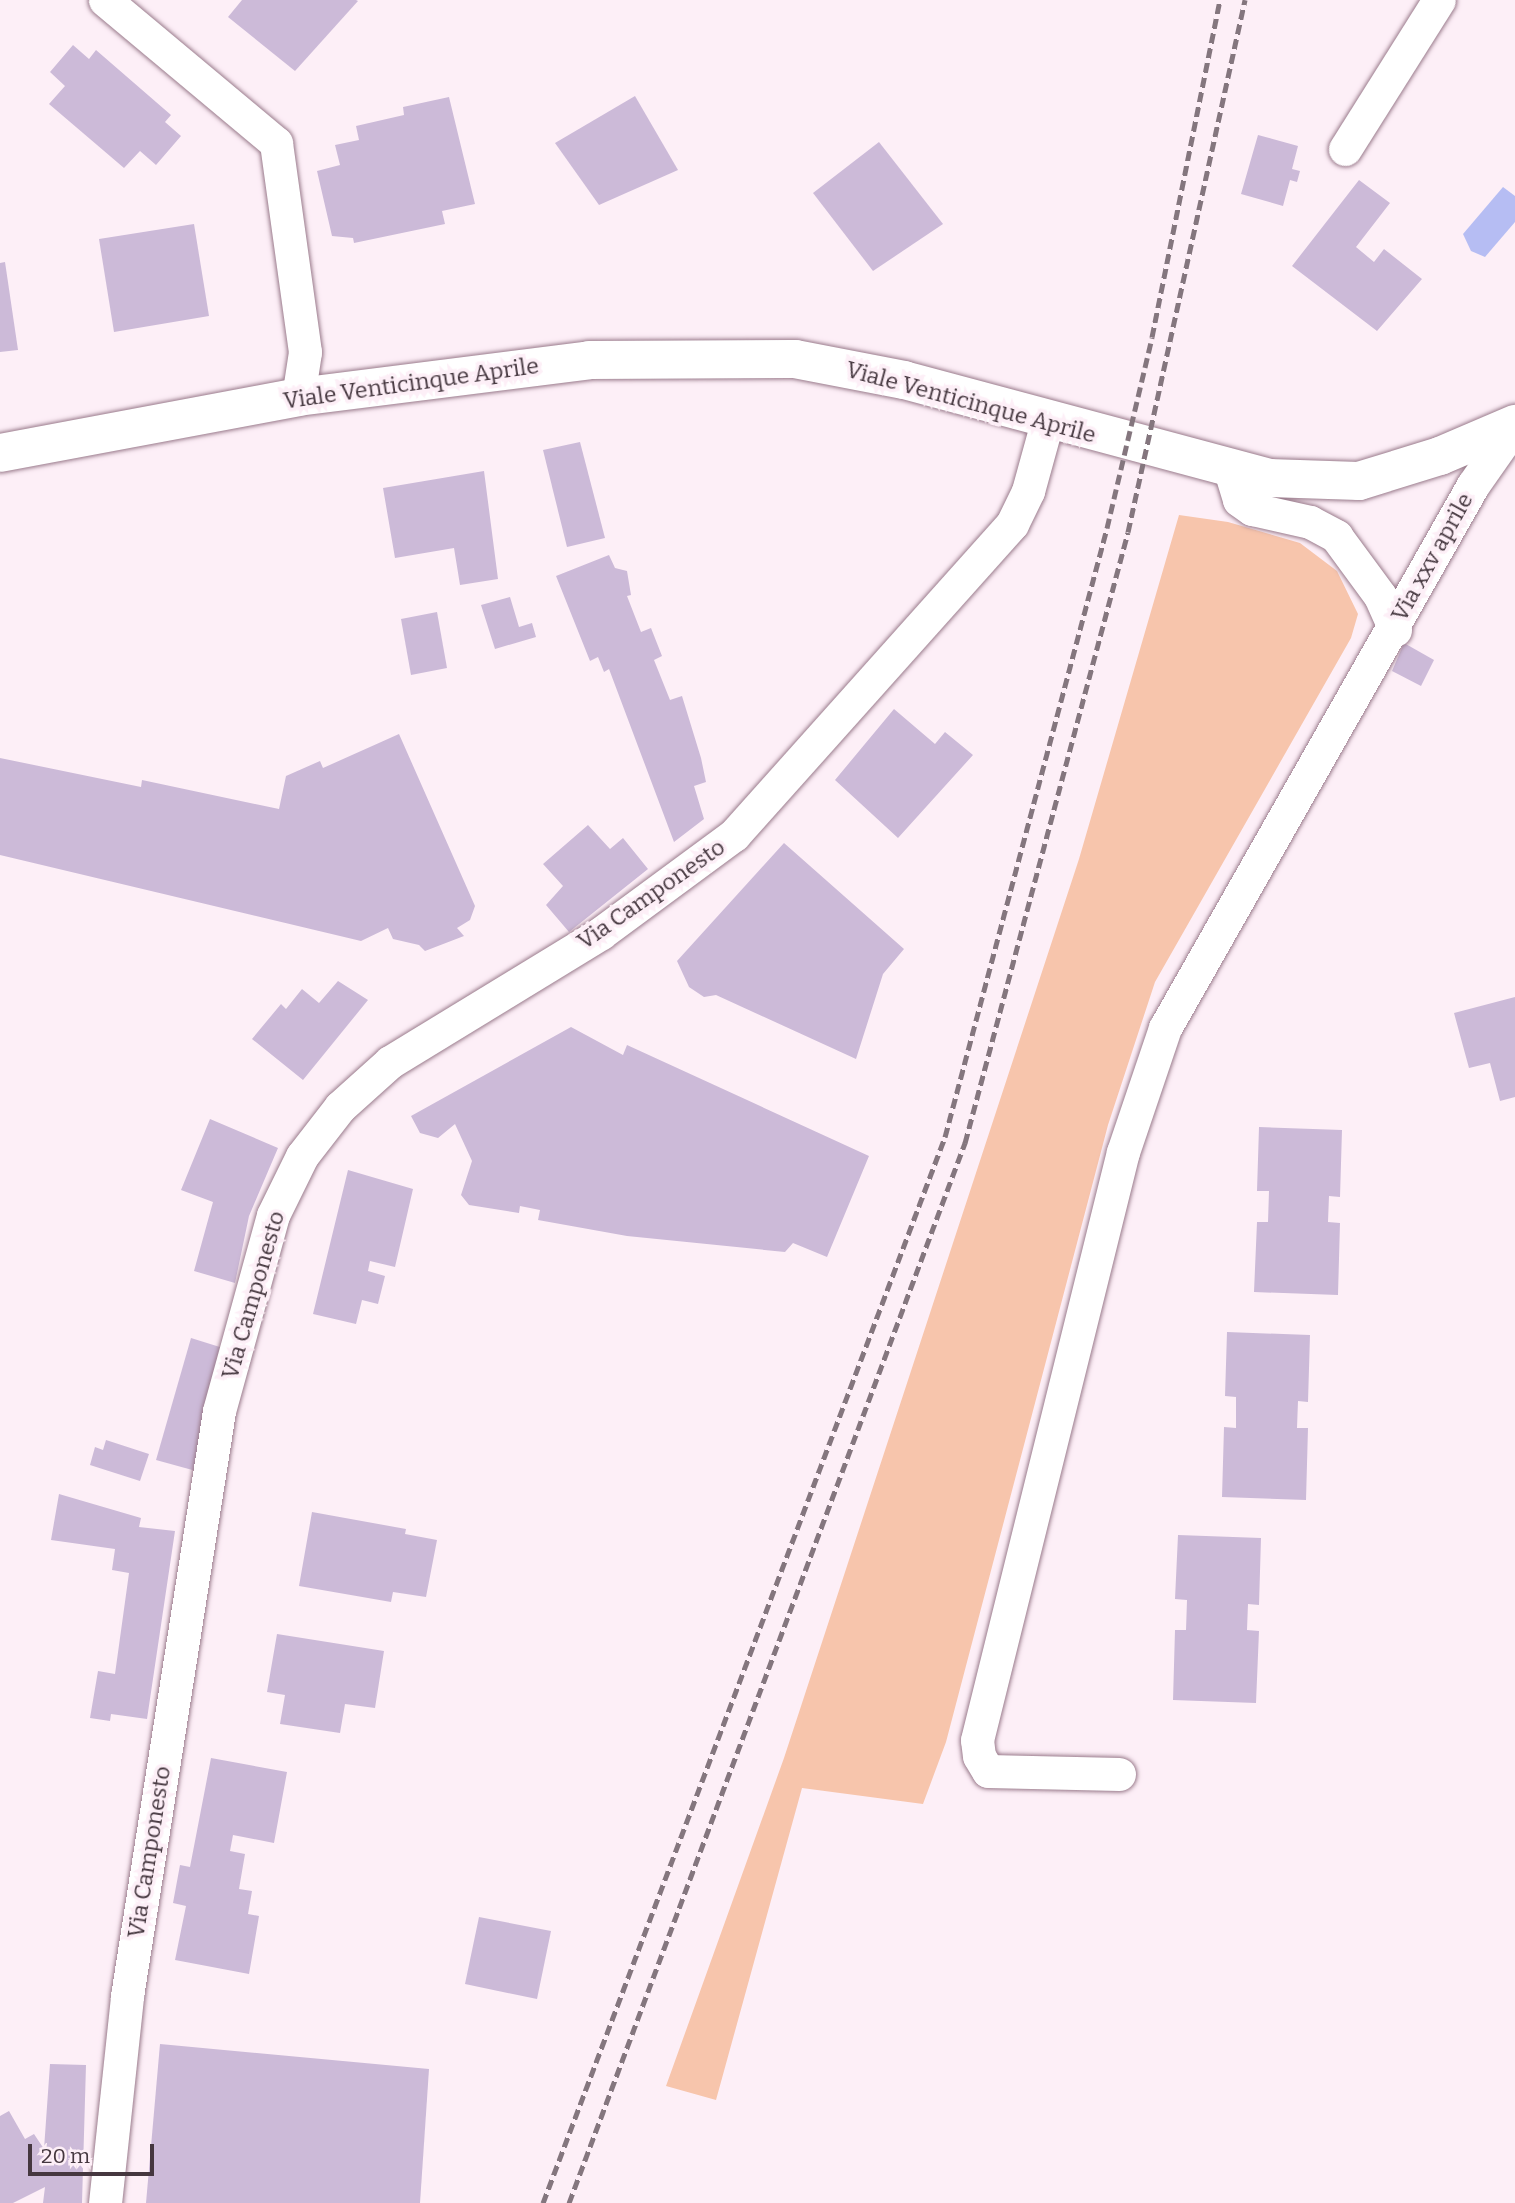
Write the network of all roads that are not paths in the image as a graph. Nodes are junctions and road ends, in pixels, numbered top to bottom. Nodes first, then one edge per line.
1 (105, 0) edge
2 (1439, 0) edge
3 (1345, 149) dead end
4 (298, 397) junction
5 (1047, 422) junction
6 (1515, 425) edge
7 (0, 453) edge
8 (1230, 470) junction
9 (1395, 630) junction
10 (1119, 1774) dead end
11 (105, 2203) edge

1 - 4 street
2 - 3 street
4 - 5 main road, Viale Venticinque Aprile
4 - 7 main road, Viale Venticinque Aprile
5 - 8 main road, Viale Venticinque Aprile
5 - 11 street, Via Camponesto
6 - 8 main road, Viale Venticinque Aprile
6 - 9 street, Via xxv aprile
8 - 9 street, Via xxv aprile
9 - 10 street

